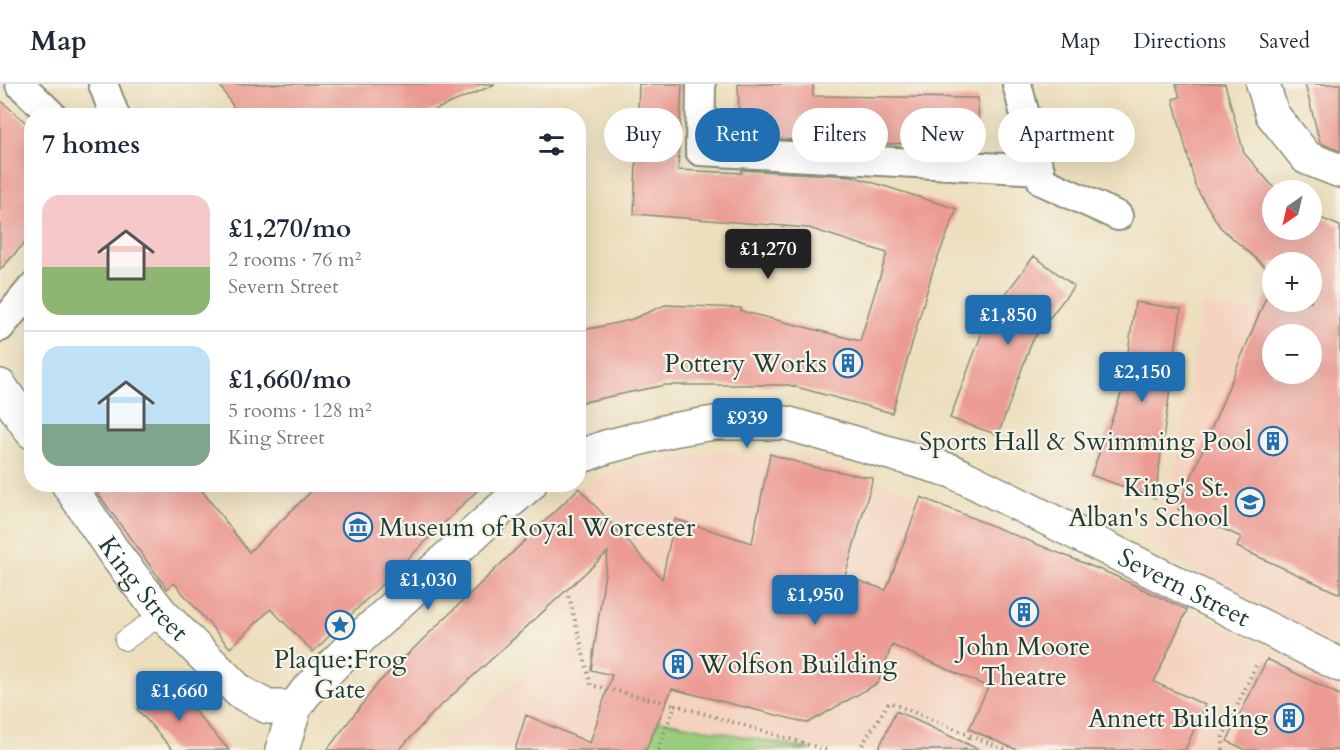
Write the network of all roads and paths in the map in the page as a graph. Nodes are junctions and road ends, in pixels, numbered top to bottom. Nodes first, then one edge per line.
1 (20, 84) edge
2 (102, 84) edge
3 (701, 84) edge
4 (1017, 84) edge
5 (1263, 84) edge
6 (45, 108) edge
7 (112, 108) edge
8 (1340, 171) edge
9 (1041, 176) junction
10 (1118, 216) dead end
11 (24, 298) edge
12 (0, 327) edge
13 (0, 386) edge
14 (24, 420) edge
15 (586, 455) edge
16 (73, 492) edge
17 (521, 492) edge
18 (569, 596) dead end
19 (162, 614) junction
20 (1271, 630) junction
21 (125, 640) dead end
22 (1340, 665) edge
23 (675, 705) junction
24 (295, 707) junction
25 (970, 735) junction
26 (282, 750) edge
27 (657, 750) edge
28 (827, 750) edge
29 (859, 750) edge
30 (965, 750) edge
31 (1006, 750) edge
32 (1223, 750) edge

1 - 6 street
2 - 7 street
3 - 9 street
4 - 9 street
5 - 8 street
9 - 10 street
11 - 12 street
13 - 14 street
15 - 20 street, Severn Street
16 - 19 street, King Street
17 - 24 street
18 - 23 path
19 - 21 lane
19 - 24 street, King Street
20 - 22 street, Severn Street
20 - 32 path
23 - 27 path
23 - 28 path
24 - 26 street
25 - 29 path
25 - 30 path
25 - 31 path

